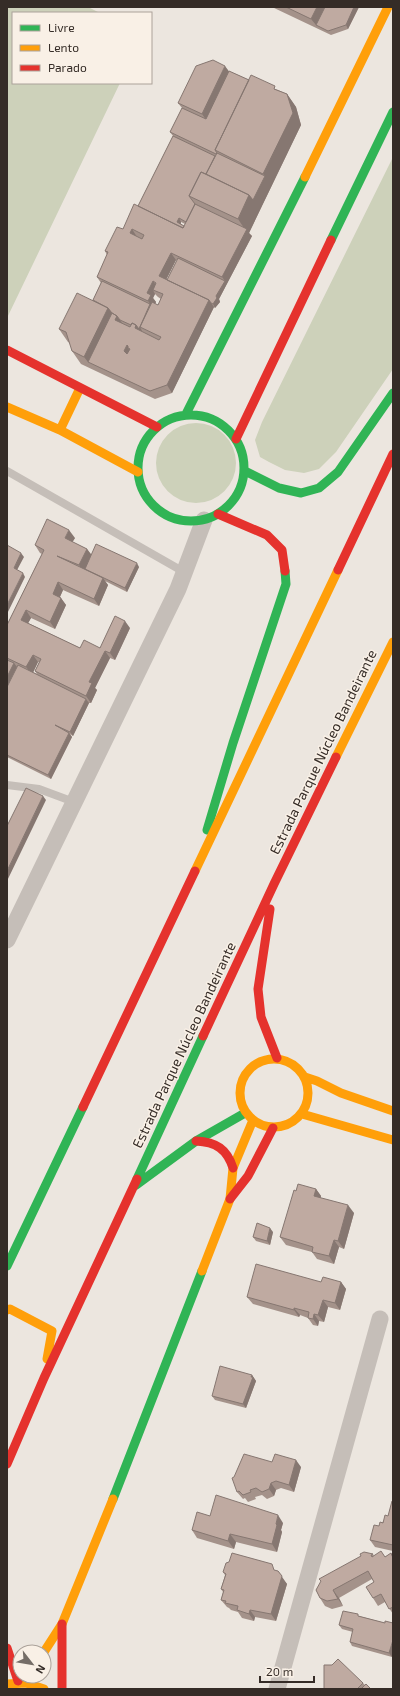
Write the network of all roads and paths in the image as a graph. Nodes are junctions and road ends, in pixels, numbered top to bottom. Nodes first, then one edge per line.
1 (388, 7) edge
2 (393, 112) edge
3 (7, 350) edge
4 (80, 388) junction
5 (393, 393) edge
6 (7, 407) edge
7 (186, 414) junction
8 (157, 427) junction
9 (60, 430) junction
10 (236, 439) junction
11 (393, 454) edge
12 (7, 471) edge
13 (245, 471) junction
14 (138, 472) junction
15 (211, 517) junction
16 (184, 572) junction
17 (393, 642) edge
18 (7, 785) edge
19 (74, 802) junction
20 (194, 873) junction
21 (274, 884) junction
22 (7, 940) edge
23 (277, 1058) junction
24 (305, 1077) junction
25 (393, 1098) edge
26 (390, 1111) edge
27 (245, 1113) junction
28 (302, 1114) junction
29 (253, 1120) junction
30 (273, 1128) junction
31 (393, 1140) edge
32 (196, 1141) junction
33 (233, 1168) junction
34 (135, 1186) junction
35 (230, 1199) junction
36 (7, 1266) edge
37 (7, 1310) edge
38 (380, 1319) dead end
39 (44, 1378) junction
40 (7, 1464) edge
41 (62, 1624) junction
42 (49, 1644) edge
43 (7, 1648) edge
44 (12, 1657) edge
45 (34, 1684) edge
46 (44, 1689) edge
47 (62, 1689) edge
48 (277, 1689) edge

1 - 7 main road
2 - 10 main road
3 - 4 main road
4 - 8 main road
4 - 9 main road
5 - 13 main road
6 - 9 main road
7 - 8 main road
7 - 10 main road
8 - 14 main road
9 - 14 main road
10 - 13 main road
11 - 20 main road
12 - 16 lane
13 - 15 main road
14 - 15 main road
15 - 16 street
15 - 20 main road
16 - 19 street
17 - 21 main road, Estrada Parque Núcleo Bandeirante
18 - 19 lane
19 - 22 street
20 - 36 main road
21 - 23 main road
21 - 34 main road, Estrada Parque Núcleo Bandeirante
23 - 24 main road
23 - 27 main road
24 - 26 main road
24 - 28 main road
25 - 26 main road
27 - 29 main road
27 - 32 main road
28 - 30 main road
28 - 31 main road
29 - 30 main road
29 - 33 main road
30 - 35 main road
32 - 33 main road
32 - 34 main road
33 - 35 main road
34 - 39 main road, Estrada Parque Núcleo Bandeirante
35 - 41 main road
37 - 39 main road
38 - 48 street
39 - 40 main road, Estrada Parque Núcleo Bandeirante
41 - 42 main road
41 - 47 main road
43 - 44 main road
45 - 46 main road

